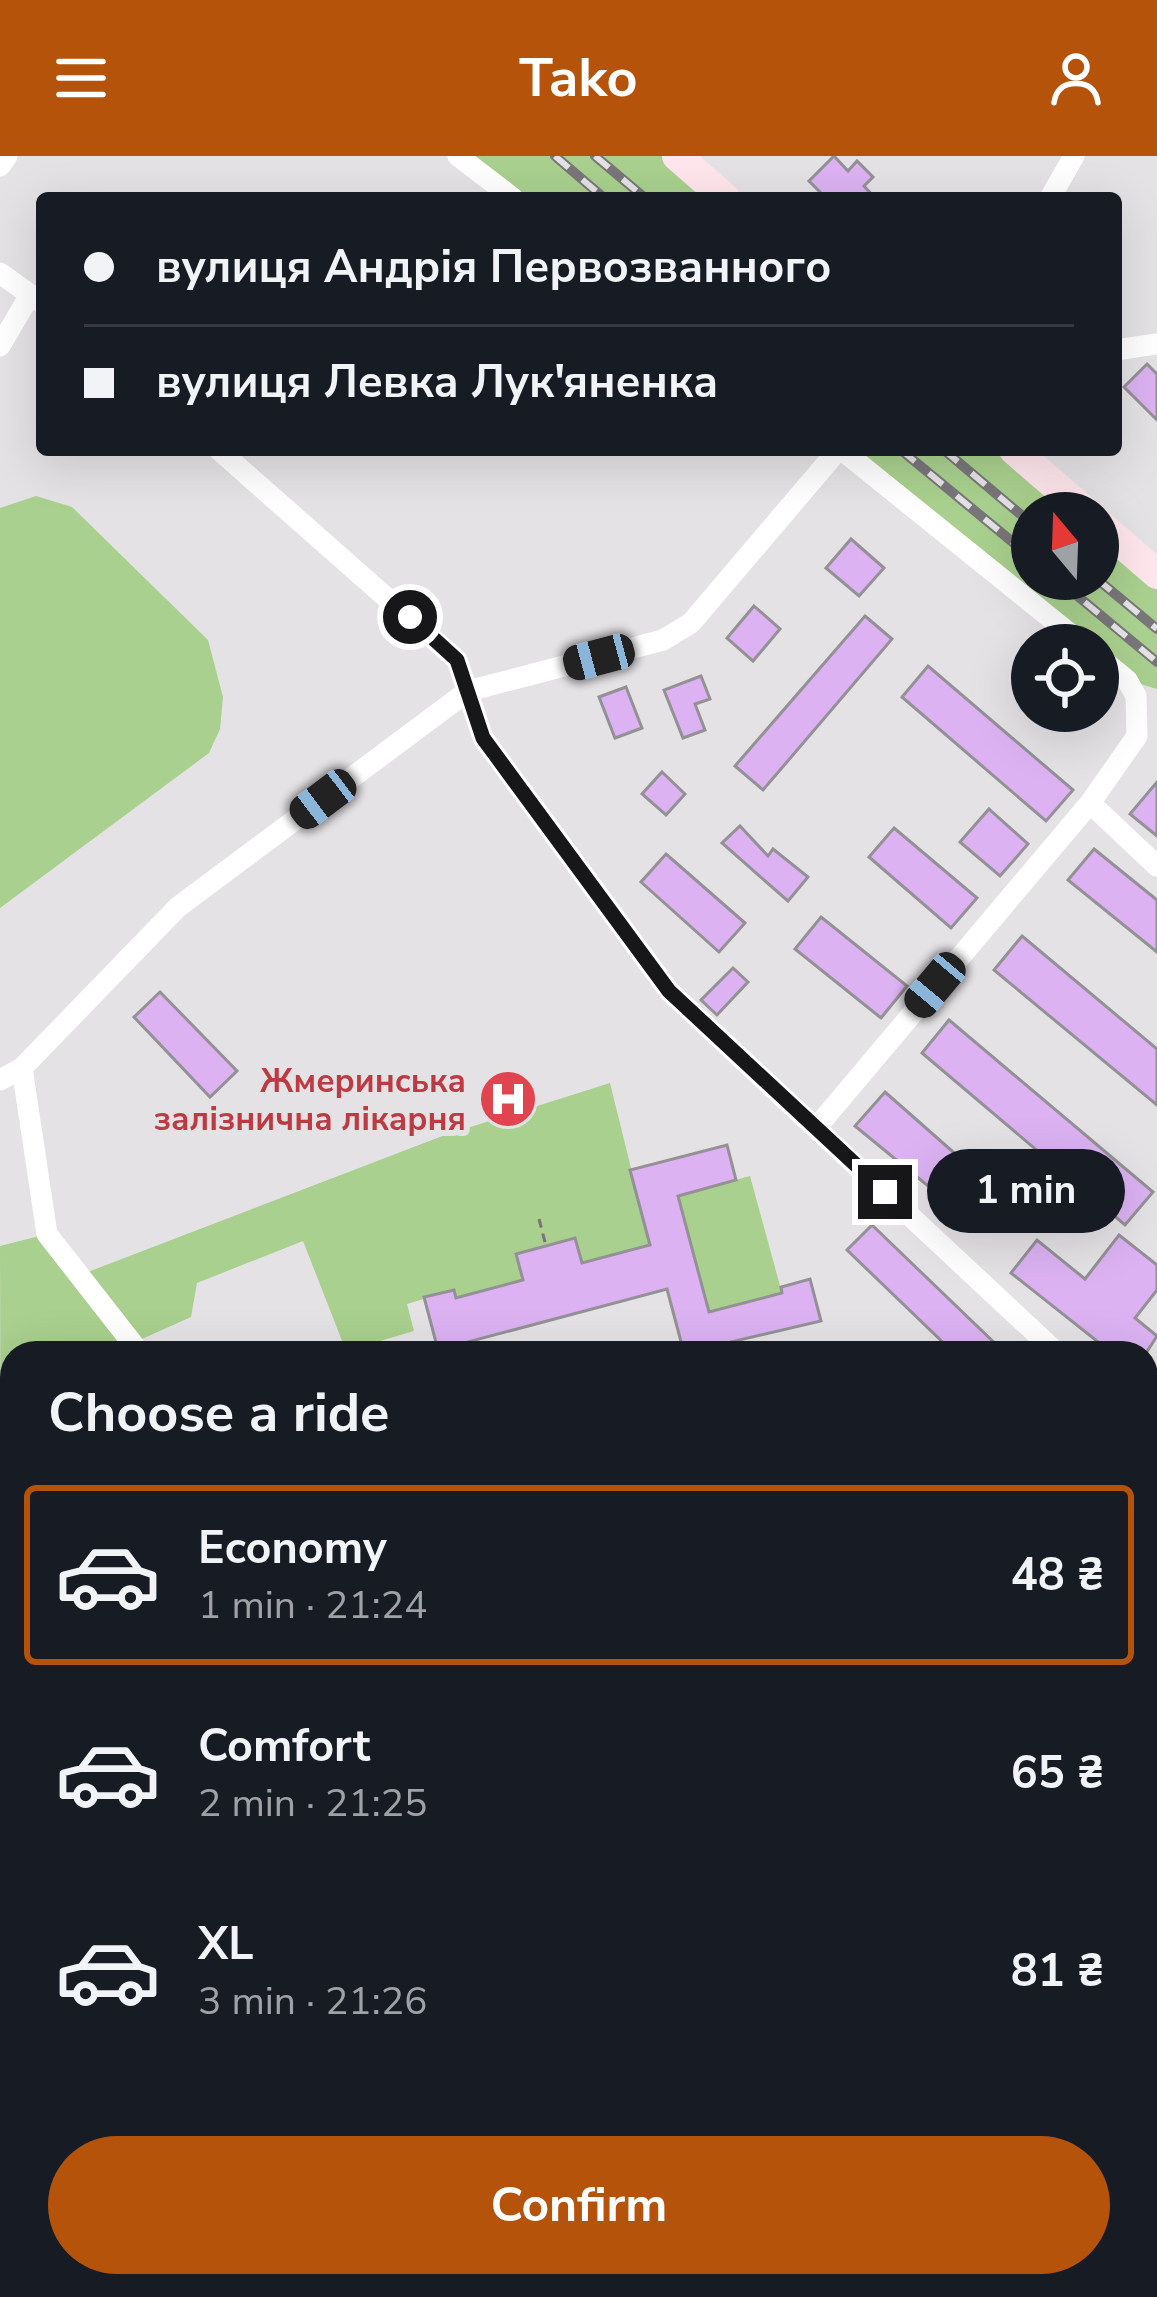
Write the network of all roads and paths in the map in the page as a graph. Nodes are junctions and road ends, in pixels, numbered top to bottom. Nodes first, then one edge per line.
1 (7, 156) edge
2 (458, 156) edge
3 (677, 156) edge
4 (1074, 156) edge
5 (0, 166) edge
6 (505, 192) edge
7 (718, 192) edge
8 (1053, 192) edge
9 (0, 273) edge
10 (36, 299) edge
11 (1157, 344) edge
12 (0, 346) edge
13 (1122, 349) edge
14 (226, 456) edge
15 (835, 456) edge
16 (848, 456) edge
17 (1021, 456) edge
18 (1063, 492) edge
19 (1119, 541) edge
20 (1157, 574) edge
21 (1058, 624) edge
22 (1119, 673) edge
23 (468, 691) junction
24 (1090, 803) junction
25 (1157, 866) edge
26 (22, 1068) junction
27 (0, 1080) edge
28 (816, 1128) junction
29 (539, 1219) dead end
30 (546, 1246) dead end
31 (131, 1341) edge
32 (1044, 1341) edge

1 - 5 street
2 - 6 street
3 - 7 main road
4 - 8 street
9 - 10 street
10 - 12 street
11 - 13 street
14 - 23 street
15 - 23 street
16 - 21 street
17 - 18 main road
19 - 20 main road
22 - 24 street
23 - 26 street
23 - 28 street
24 - 25 street
24 - 28 street
26 - 27 street
26 - 31 street
28 - 32 street
29 - 30 path

